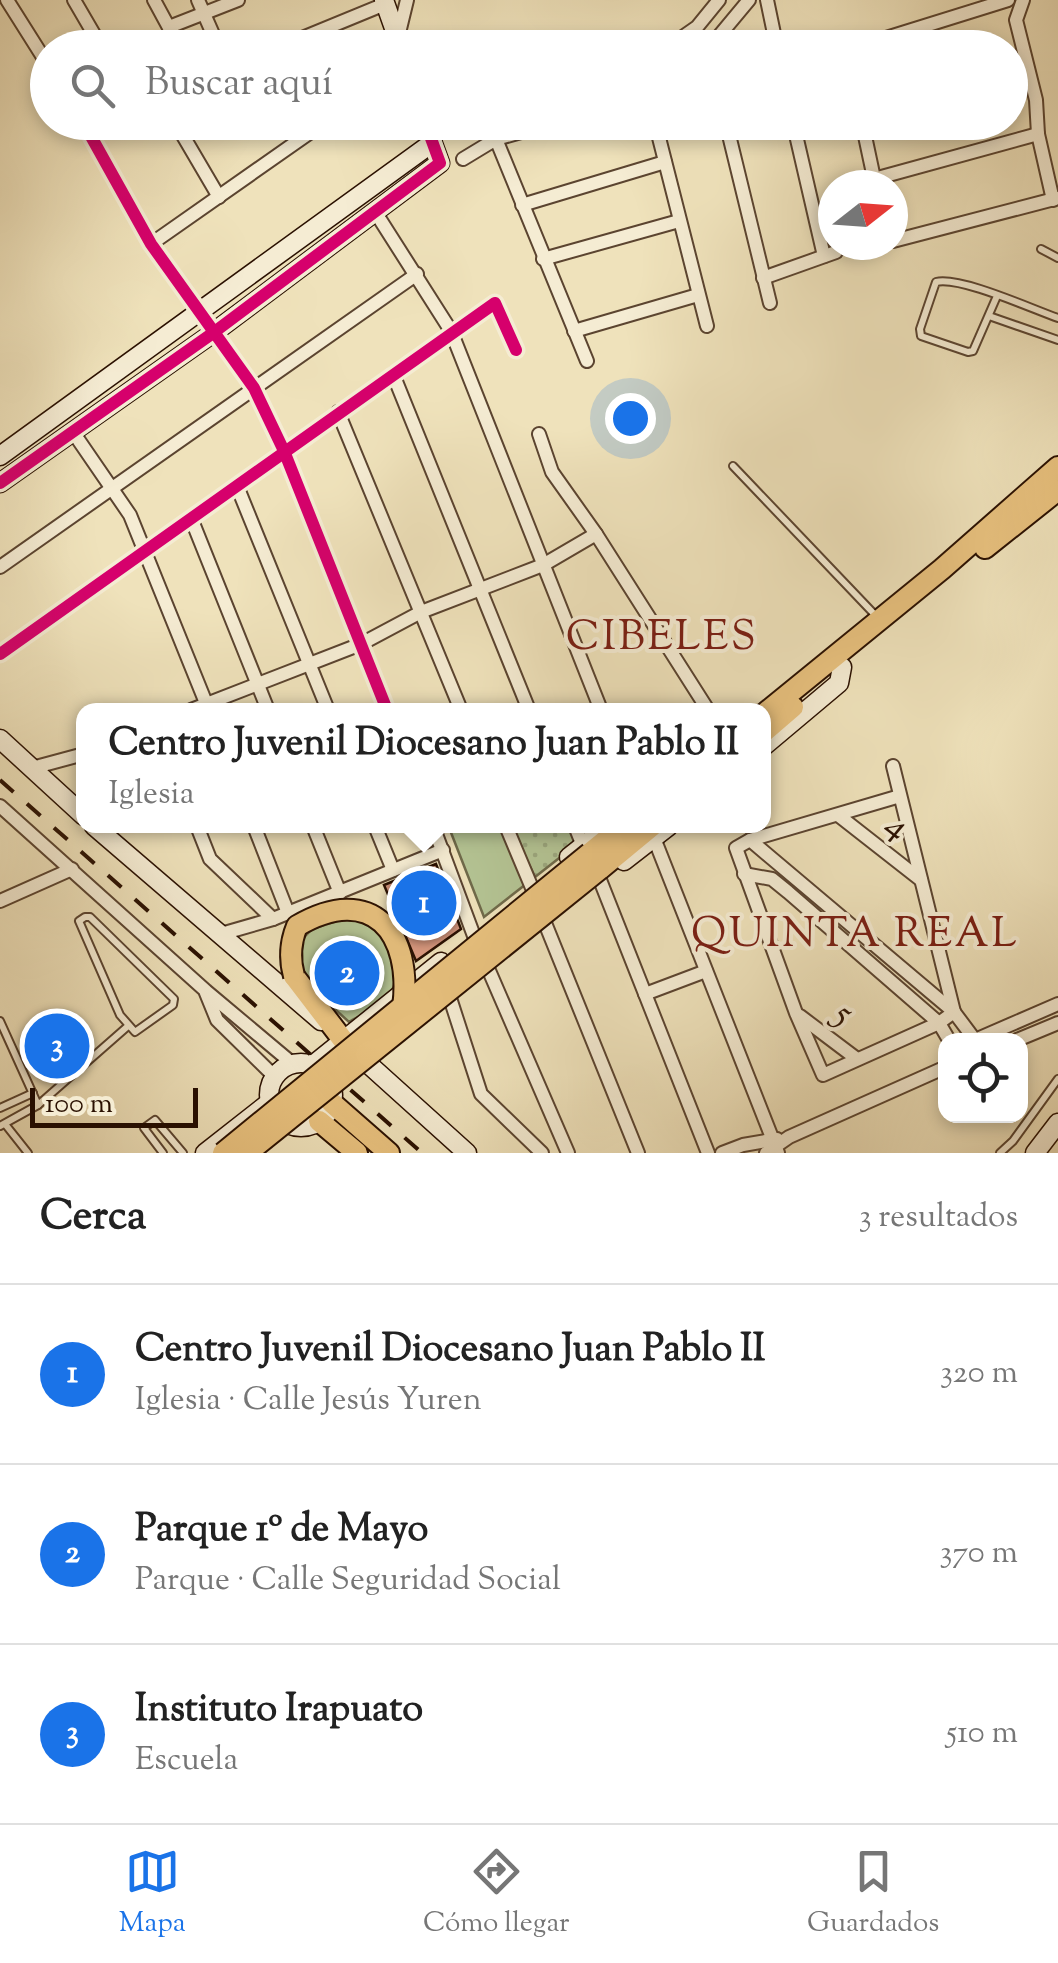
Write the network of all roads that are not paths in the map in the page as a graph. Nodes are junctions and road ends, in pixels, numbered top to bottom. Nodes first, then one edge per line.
1 (7, 0) edge
2 (74, 0) edge
3 (154, 0) edge
4 (238, 0) edge
5 (407, 0) edge
6 (719, 0) edge
7 (750, 0) edge
8 (767, 0) edge
9 (1008, 0) edge
10 (1023, 0) edge
11 (384, 2) edge
12 (201, 6) edge
13 (170, 27) junction
14 (92, 30) edge
15 (171, 30) edge
16 (211, 30) edge
17 (319, 30) edge
18 (394, 30) edge
19 (401, 30) edge
20 (692, 30) edge
21 (724, 30) edge
22 (773, 30) edge
23 (912, 30) edge
24 (1018, 30) edge
25 (30, 36) edge
26 (1028, 71) edge
27 (1038, 134) junction
28 (1028, 137) edge
29 (96, 140) edge
30 (185, 140) edge
31 (299, 140) edge
32 (431, 140) edge
33 (494, 140) edge
34 (496, 140) edge
35 (660, 140) edge
36 (730, 140) edge
37 (799, 140) edge
38 (866, 140) edge
39 (1018, 140) edge
40 (432, 143) junction
41 (463, 159) dead end
42 (665, 162) junction
43 (872, 170) edge
44 (908, 172) edge
45 (218, 196) junction
46 (1055, 199) edge
47 (522, 204) junction
48 (374, 210) junction
49 (679, 221) junction
50 (908, 237) edge
51 (151, 244) junction
52 (1041, 250) dead end
53 (1058, 258) edge
54 (544, 259) junction
55 (416, 274) junction
56 (763, 278) junction
57 (698, 296) junction
58 (998, 296) junction
59 (770, 303) dead end
60 (198, 311) junction
61 (989, 316) junction
62 (1058, 318) edge
63 (707, 326) dead end
64 (452, 331) junction
65 (574, 331) junction
66 (213, 333) junction
67 (1058, 340) edge
68 (516, 350) dead end
69 (588, 361) dead end
70 (394, 374) junction
71 (254, 388) junction
72 (338, 412) junction
73 (73, 432) junction
74 (539, 434) dead end
75 (284, 451) junction
76 (0, 456) edge
77 (733, 466) dead end
78 (1058, 467) edge
79 (0, 483) edge
80 (237, 486) junction
81 (110, 489) junction
82 (1058, 490) edge
83 (191, 518) junction
84 (596, 534) junction
85 (976, 548) junction
86 (144, 550) junction
87 (543, 565) junction
88 (0, 566) edge
89 (481, 589) junction
90 (422, 612) junction
91 (880, 619) junction
92 (361, 644) junction
93 (0, 654) edge
94 (309, 664) junction
95 (842, 667) junction
96 (258, 684) junction
97 (206, 703) edge
98 (217, 703) edge
99 (265, 703) edge
100 (325, 703) edge
101 (385, 703) edge
102 (457, 703) edge
103 (526, 703) edge
104 (598, 703) edge
105 (708, 703) edge
106 (771, 708) edge
107 (771, 726) edge
108 (0, 739) edge
109 (771, 740) edge
110 (76, 756) edge
111 (892, 766) dead end
112 (32, 768) junction
113 (900, 796) junction
114 (0, 806) edge
115 (76, 809) edge
116 (838, 814) junction
117 (102, 833) edge
118 (200, 833) edge
119 (257, 833) edge
120 (316, 833) edge
121 (378, 833) edge
122 (437, 833) edge
123 (509, 833) edge
124 (578, 833) edge
125 (605, 833) edge
126 (618, 833) edge
127 (651, 833) edge
128 (653, 833) edge
129 (750, 840) junction
130 (444, 850) junction
131 (593, 862) junction
132 (72, 869) junction
133 (393, 870) junction
134 (744, 874) junction
135 (922, 880) junction
136 (532, 888) junction
137 (340, 892) junction
138 (0, 901) edge
139 (288, 913) junction
140 (273, 919) junction
141 (544, 924) junction
142 (860, 932) junction
143 (221, 934) junction
144 (474, 936) junction
145 (848, 944) junction
146 (488, 969) junction
147 (706, 971) junction
148 (206, 991) junction
149 (646, 994) junction
150 (450, 998) junction
151 (1058, 1004) edge
152 (403, 1008) junction
153 (954, 1012) junction
154 (796, 1013) junction
155 (0, 1021) edge
156 (938, 1023) junction
157 (1058, 1023) edge
158 (129, 1026) junction
159 (944, 1033) edge
160 (970, 1033) edge
161 (991, 1033) edge
162 (1028, 1035) edge
163 (343, 1040) junction
164 (857, 1060) junction
165 (293, 1064) junction
166 (367, 1064) junction
167 (313, 1065) junction
168 (938, 1069) edge
169 (274, 1076) junction
170 (1058, 1079) edge
171 (32, 1093) junction
172 (332, 1096) junction
173 (270, 1102) junction
174 (13, 1103) junction
175 (38, 1105) junction
176 (0, 1108) edge
177 (19, 1116) junction
178 (319, 1122) junction
179 (1058, 1123) edge
180 (2, 1125) edge
181 (290, 1125) junction
182 (237, 1128) junction
183 (773, 1148) edge
184 (253, 1152) edge
185 (1003, 1152) edge
186 (28, 1153) edge
187 (163, 1153) edge
188 (183, 1153) edge
189 (205, 1153) edge
190 (223, 1153) edge
191 (357, 1153) edge
192 (389, 1153) edge
193 (466, 1153) edge
194 (542, 1153) edge
195 (568, 1153) edge
196 (638, 1153) edge
197 (708, 1153) edge
198 (722, 1153) edge
199 (1035, 1153) edge

1 - 25 street
2 - 14 street
3 - 13 street
4 - 12 street
5 - 19 street
6 - 20 street
7 - 21 street
8 - 22 street
9 - 23 street
10 - 24 street
11 - 17 street
11 - 18 street
12 - 13 street
12 - 16 street
13 - 15 street
26 - 27 street
27 - 28 street
27 - 46 street
29 - 51 street
30 - 45 street
31 - 45 street
32 - 40 street
33 - 41 street
34 - 47 street
35 - 42 street
36 - 56 street
37 - 56 street
38 - 43 street
39 - 44 street
40 - 48 street
40 - 60 street
42 - 47 street
42 - 49 street
45 - 51 street
46 - 50 street
47 - 54 street
48 - 55 street
48 - 66 street
49 - 54 street
49 - 57 street
51 - 60 street
52 - 53 lane
54 - 65 street
55 - 64 street
55 - 71 street
56 - 59 street
57 - 63 street
57 - 65 street
58 - 61 lane
58 - 61 lane
58 - 62 lane
60 - 66 street
60 - 76 street
61 - 67 lane
64 - 68 street
64 - 70 street
64 - 87 street
65 - 69 street
66 - 71 street
66 - 73 street
70 - 72 street
70 - 89 street
71 - 75 street
71 - 81 street
72 - 75 street
72 - 90 street
73 - 79 street
73 - 81 street
74 - 84 street
75 - 80 street
75 - 92 street
77 - 91 lane
78 - 85 main road
80 - 83 street
80 - 94 street
81 - 86 street
81 - 88 street
82 - 85 main road
83 - 86 street
83 - 96 street
84 - 87 street
84 - 105 street
85 - 91 main road
85 - 95 main road
86 - 93 street
86 - 97 street
87 - 89 street
87 - 104 street
89 - 90 street
89 - 103 street
90 - 92 street
90 - 102 street
91 - 106 main road
92 - 94 street
92 - 101 street
94 - 96 street
94 - 100 street
95 - 107 main road
95 - 109 street
96 - 98 street
96 - 99 street
108 - 112 street
110 - 112 street
111 - 113 street
112 - 115 street
113 - 116 street
113 - 135 street
114 - 132 street
116 - 129 street
116 - 135 street, 4
117 - 143 street
118 - 140 street
119 - 139 street
120 - 137 street
121 - 133 street
122 - 130 street
123 - 136 street
124 - 131 street
125 - 131 street
126 - 131 main road
127 - 131 main road
128 - 147 street
129 - 134 street
129 - 142 street
130 - 133 street
130 - 144 street
131 - 136 street
131 - 141 street
131 - 149 street
131 - 152 main road, bridge
131 - 184 main road, bridge
132 - 138 street
132 - 148 street
133 - 137 street
134 - 145 street
134 - 154 street
135 - 153 street
136 - 144 street
137 - 139 street
139 - 140 street
140 - 143 street
141 - 146 street
141 - 196 street
142 - 145 street
142 - 153 street
143 - 163 street
144 - 146 street
144 - 163 street
145 - 156 street
146 - 150 street
146 - 195 street
147 - 149 street
147 - 183 street
148 - 165 street
148 - 169 street
149 - 197 street
150 - 166 street
150 - 194 street
151 - 161 street
152 - 163 main road, bridge
152 - 190 main road, bridge
153 - 156 street
153 - 160 street
154 - 164 street, 5
154 - 164 street
155 - 171 lane
156 - 159 street
156 - 164 street
157 - 162 street
158 - 158 lane
158 - 175 lane
163 - 166 street
163 - 167 street
165 - 167 street
165 - 169 street
166 - 172 street
166 - 193 street
167 - 172 street
168 - 183 street
169 - 173 street
170 - 185 lane
171 - 174 lane
171 - 175 lane
172 - 178 street
172 - 192 main road
173 - 181 street
173 - 182 street
174 - 176 lane
174 - 177 lane
175 - 177 lane
177 - 180 lane
178 - 181 street
178 - 191 main road
179 - 199 street
180 - 186 lane
181 - 184 street
182 - 184 street
182 - 189 street
183 - 198 street
187 - 188 lane

